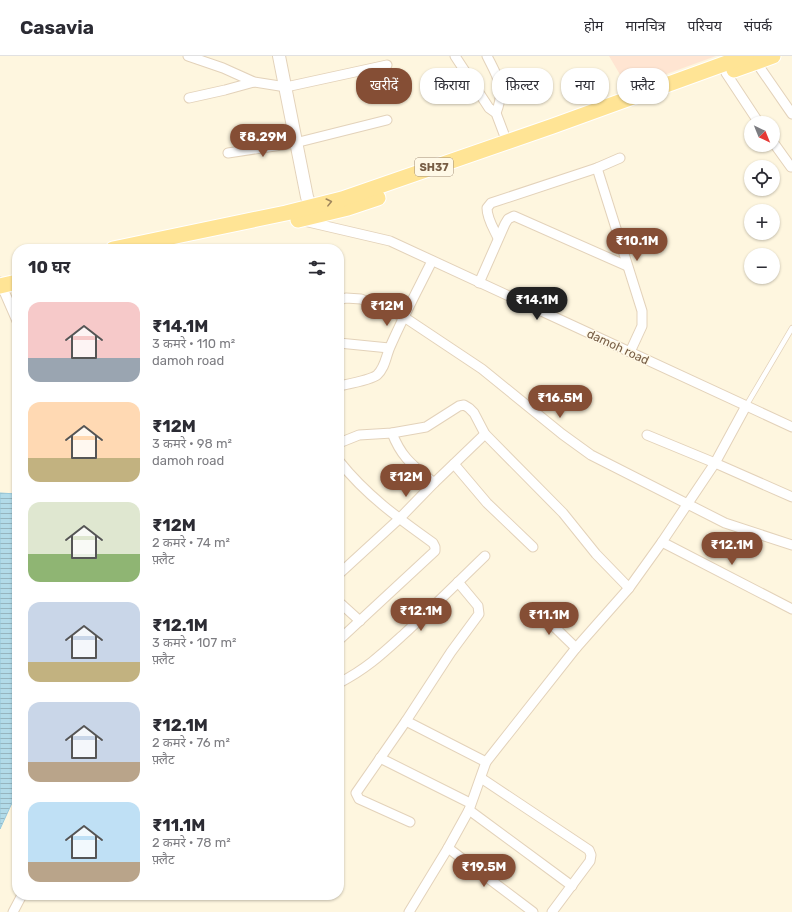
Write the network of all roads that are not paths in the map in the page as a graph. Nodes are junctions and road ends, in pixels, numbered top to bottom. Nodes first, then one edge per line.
1 (188, 56) edge
2 (279, 56) edge
3 (455, 56) edge
4 (487, 56) edge
5 (773, 56) edge
6 (751, 59) edge
7 (387, 65) dead end
8 (726, 73) junction
9 (254, 82) junction
10 (286, 88) junction
11 (189, 98) dead end
12 (496, 113) junction
13 (792, 114) edge
14 (754, 116) edge
15 (387, 120) dead end
16 (507, 142) junction
17 (295, 143) junction
18 (780, 152) edge
19 (228, 153) dead end
20 (620, 158) dead end
21 (791, 167) edge
22 (596, 168) junction
23 (312, 212) junction
24 (286, 213) junction
25 (300, 220) junction
26 (498, 238) junction
27 (137, 244) edge
28 (183, 244) edge
29 (432, 261) junction
30 (627, 266) junction
31 (12, 276) edge
32 (1, 282) edge
33 (12, 282) edge
34 (479, 283) junction
35 (344, 299) edge
36 (12, 309) edge
37 (404, 317) junction
38 (792, 328) edge
39 (344, 344) edge
40 (389, 348) junction
41 (630, 352) junction
42 (344, 385) edge
43 (746, 406) junction
44 (792, 427) edge
45 (392, 433) junction
46 (485, 434) junction
47 (647, 435) dead end
48 (344, 441) edge
49 (715, 462) junction
50 (454, 464) junction
51 (344, 467) edge
52 (434, 483) junction
53 (792, 497) edge
54 (687, 505) junction
55 (399, 519) junction
56 (662, 542) junction
57 (792, 545) edge
58 (533, 547) dead end
59 (485, 556) dead end
60 (344, 569) edge
61 (458, 582) junction
62 (629, 588) junction
63 (344, 607) edge
64 (792, 609) edge
65 (537, 610) dead end
66 (360, 621) junction
67 (344, 634) edge
68 (576, 648) junction
69 (344, 680) edge
70 (406, 721) junction
71 (380, 758) junction
72 (486, 762) junction
73 (481, 778) junction
74 (470, 807) junction
75 (410, 822) dead end
76 (448, 848) junction
77 (572, 886) junction
78 (19, 900) edge
79 (13, 912) edge
80 (409, 912) edge
81 (533, 912) edge
82 (552, 912) edge

1 - 9 street
2 - 10 street
3 - 12 street
4 - 12 street
5 - 6 main road, SH37
6 - 8 main road, SH37
6 - 13 street
6 - 16 main road, SH37
7 - 10 street
8 - 14 street
8 - 23 main road, SH37
9 - 10 street
9 - 11 street
10 - 17 street
12 - 16 street
15 - 17 street
23 -> 16 main road, SH37
17 - 19 street
17 - 23 street
18 - 21 street
20 - 22 street
22 - 26 street
22 - 30 street
23 - 24 main road, SH37
23 - 25 main road, SH37
24 - 25 street, damoh road
24 - 27 main road, SH37
25 - 28 main road, SH37
25 - 29 street, damoh road
26 - 30 street
26 - 34 street
29 - 34 street, damoh road
29 - 37 street
30 - 41 street
31 - 32 main road
32 - 33 main road
32 - 36 street
34 - 41 street, damoh road
35 - 37 street
37 - 40 street
37 - 54 street
38 - 43 lane
39 - 40 street
40 - 42 street
41 - 43 street, damoh road
43 - 44 street, damoh road
43 - 49 street
45 - 46 street
45 - 48 street
45 - 52 street
46 - 50 street
46 - 62 street
47 - 49 street
49 - 53 street
49 - 54 street
50 - 52 street
50 - 58 street
51 - 55 street
52 - 55 street
54 - 56 street
54 - 57 street
55 - 60 street
55 - 66 street
56 - 62 street
56 - 64 street
59 - 61 street
61 - 69 street
61 - 70 street
62 - 68 street
63 - 66 street
65 - 68 street
66 - 67 street
68 - 72 street
70 - 71 street
70 - 72 street
71 - 74 street
71 - 75 street
72 - 73 street
73 - 74 street
73 - 77 street
74 - 76 street
74 - 77 street
76 - 80 street
76 - 81 street
77 - 82 street
78 - 79 street

